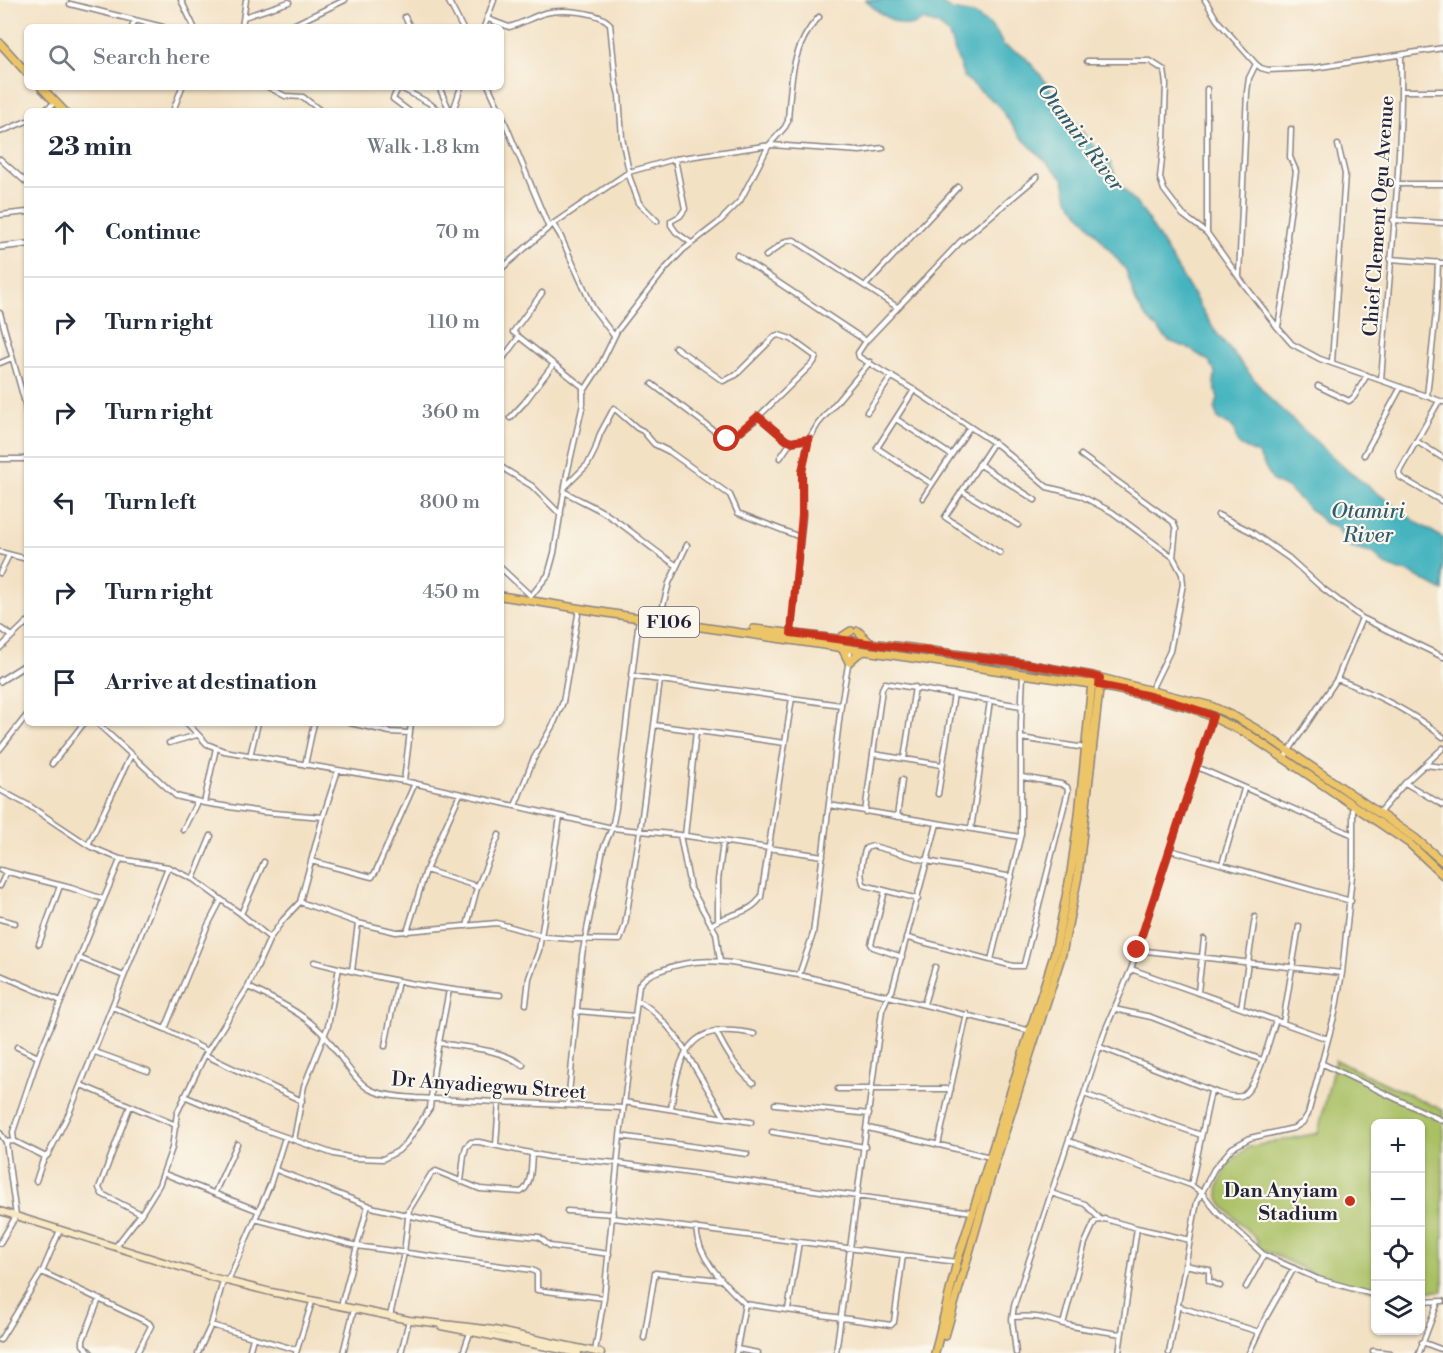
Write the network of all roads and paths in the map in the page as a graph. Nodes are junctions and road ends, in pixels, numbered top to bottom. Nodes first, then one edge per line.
1 (181, 0) edge
2 (246, 0) edge
3 (345, 0) edge
4 (448, 0) edge
5 (494, 0) edge
6 (1205, 0) edge
7 (339, 1) edge
8 (289, 2) dead end
9 (70, 4) dead end
10 (243, 17) junction
11 (405, 17) dead end
12 (819, 17) dead end
13 (488, 19) junction
14 (135, 20) junction
15 (133, 24) edge
16 (150, 24) edge
17 (193, 24) edge
18 (242, 24) edge
19 (295, 24) edge
20 (408, 24) edge
21 (460, 24) edge
22 (486, 24) edge
23 (501, 24) edge
24 (504, 25) edge
25 (0, 43) edge
26 (1443, 48) edge
27 (0, 50) edge
28 (1401, 55) junction
29 (1087, 61) dead end
30 (1256, 64) junction
31 (24, 70) edge
32 (24, 75) edge
33 (1207, 89) dead end
34 (38, 90) edge
35 (44, 90) edge
36 (181, 90) edge
37 (274, 90) edge
38 (397, 90) edge
39 (407, 90) edge
40 (441, 90) edge
41 (460, 90) edge
42 (490, 90) edge
43 (1402, 91) junction
44 (1443, 91) edge
45 (52, 105) junction
46 (48, 108) edge
47 (55, 108) edge
48 (60, 108) edge
49 (174, 108) edge
50 (317, 108) edge
51 (404, 108) edge
52 (434, 108) edge
53 (450, 108) edge
54 (453, 108) edge
55 (499, 108) edge
56 (504, 120) edge
57 (24, 122) edge
58 (1291, 129) dead end
59 (0, 132) edge
60 (1338, 145) dead end
61 (769, 146) junction
62 (883, 148) dead end
63 (0, 159) edge
64 (675, 159) junction
65 (628, 172) junction
66 (1037, 177) dead end
67 (24, 180) edge
68 (1396, 184) junction
69 (1443, 184) edge
70 (958, 187) dead end
71 (24, 212) edge
72 (0, 215) edge
73 (1393, 220) junction
74 (657, 221) dead end
75 (1443, 223) edge
76 (551, 226) junction
77 (1207, 232) junction
78 (691, 243) junction
79 (24, 244) edge
80 (0, 247) edge
81 (737, 255) dead end
82 (766, 256) dead end
83 (1390, 259) junction
84 (1440, 262) edge
85 (504, 266) edge
86 (1239, 277) junction
87 (865, 286) junction
88 (542, 293) dead end
89 (897, 308) junction
90 (1436, 312) junction
91 (1443, 312) edge
92 (0, 313) edge
93 (1278, 328) junction
94 (614, 336) junction
95 (518, 338) junction
96 (866, 341) junction
97 (675, 347) dead end
98 (504, 357) edge
99 (12, 358) junction
100 (870, 362) junction
101 (1332, 362) junction
102 (0, 363) edge
103 (553, 366) junction
104 (1367, 375) junction
105 (892, 376) junction
106 (1381, 380) junction
107 (652, 384) dead end
108 (1318, 386) dead end
109 (1401, 387) junction
110 (914, 390) junction
111 (584, 391) junction
112 (1427, 396) junction
113 (24, 397) edge
114 (1441, 401) edge
115 (867, 412) dead end
116 (758, 416) junction
117 (510, 418) dead end
118 (896, 419) junction
119 (970, 427) junction
120 (809, 439) junction
121 (1416, 441) junction
122 (791, 442) junction
123 (994, 442) junction
124 (1364, 454) dead end
125 (951, 455) junction
126 (1082, 455) dead end
127 (780, 458) dead end
128 (1443, 458) edge
129 (0, 459) edge
130 (24, 459) edge
131 (979, 464) junction
132 (504, 469) edge
133 (932, 484) junction
134 (566, 486) junction
135 (962, 491) junction
136 (565, 492) junction
137 (923, 498) dead end
138 (1035, 500) dead end
139 (1443, 502) edge
140 (1218, 515) dead end
141 (561, 516) junction
142 (1018, 525) dead end
143 (800, 537) junction
144 (687, 545) dead end
145 (0, 552) edge
146 (999, 553) dead end
147 (9, 555) junction
148 (24, 558) edge
149 (1173, 558) junction
150 (676, 566) junction
151 (504, 571) edge
152 (0, 573) edge
153 (504, 594) edge
154 (504, 595) edge
155 (531, 596) junction
156 (580, 609) junction
157 (598, 610) junction
158 (660, 617) junction
159 (639, 618) junction
160 (1362, 618) junction
161 (698, 624) junction
162 (24, 625) edge
163 (0, 628) edge
164 (791, 633) junction
165 (12, 636) junction
166 (838, 643) junction
167 (852, 645) junction
168 (869, 647) junction
169 (0, 648) edge
170 (1443, 657) edge
171 (849, 662) junction
172 (24, 666) edge
173 (1023, 673) junction
174 (631, 676) junction
175 (1337, 679) junction
176 (660, 680) junction
177 (0, 681) edge
178 (1096, 681) junction
179 (915, 687) junction
180 (1149, 693) junction
181 (954, 694) junction
182 (792, 698) junction
183 (990, 701) junction
184 (841, 705) junction
185 (1021, 706) junction
186 (1213, 716) junction
187 (24, 719) edge
188 (654, 725) junction
189 (82, 726) edge
190 (100, 726) edge
191 (189, 726) edge
192 (257, 726) edge
193 (313, 726) edge
194 (363, 726) edge
195 (411, 726) edge
196 (696, 731) junction
197 (410, 733) junction
198 (196, 735) junction
199 (1443, 737) edge
200 (1021, 738) junction
201 (169, 743) dead end
202 (785, 743) junction
203 (216, 748) junction
204 (1086, 748) junction
205 (1443, 748) edge
206 (0, 749) edge
207 (873, 754) junction
208 (1286, 754) junction
209 (131, 756) junction
210 (250, 756) junction
211 (904, 759) junction
212 (52, 764) dead end
213 (1424, 764) junction
214 (305, 765) junction
215 (942, 765) junction
216 (1197, 767) junction
217 (1443, 767) edge
218 (338, 770) junction
219 (1022, 777) junction
220 (902, 780) dead end
221 (404, 781) junction
222 (415, 783) junction
223 (1405, 783) junction
224 (1244, 789) junction
225 (0, 790) edge
226 (460, 794) junction
227 (938, 794) dead end
228 (197, 802) junction
229 (204, 803) junction
230 (829, 805) junction
231 (1353, 805) junction
232 (1443, 805) edge
233 (515, 806) junction
234 (865, 812) junction
235 (1379, 813) junction
236 (322, 817) junction
237 (560, 817) junction
238 (897, 817) junction
239 (937, 824) junction
240 (612, 828) junction
241 (971, 829) junction
242 (183, 830) dead end
243 (640, 831) junction
244 (1352, 834) junction
245 (499, 835) dead end
246 (211, 836) dead end
247 (683, 836) junction
248 (1020, 837) junction
249 (723, 842) junction
250 (88, 845) junction
251 (769, 848) junction
252 (1170, 850) junction
253 (823, 856) junction
254 (120, 859) junction
255 (311, 861) junction
256 (927, 861) junction
257 (264, 862) dead end
258 (1443, 862) edge
259 (1222, 864) junction
260 (168, 867) junction
261 (0, 870) edge
262 (426, 870) junction
263 (6, 873) junction
264 (1443, 875) edge
265 (1012, 877) junction
266 (193, 879) junction
267 (0, 886) edge
268 (60, 886) junction
269 (477, 888) junction
270 (885, 891) junction
271 (102, 899) junction
272 (918, 899) junction
273 (220, 900) junction
274 (1351, 901) junction
275 (300, 902) junction
276 (242, 914) junction
277 (1256, 916) dead end
278 (0, 919) edge
279 (718, 920) junction
280 (15, 923) dead end
281 (358, 923) junction
282 (711, 925) junction
283 (467, 926) junction
284 (1299, 926) dead end
285 (407, 932) junction
286 (542, 934) junction
287 (270, 938) junction
288 (908, 938) junction
289 (1204, 939) dead end
290 (584, 940) junction
291 (39, 944) dead end
292 (1137, 950) junction
293 (902, 957) junction
294 (79, 958) junction
295 (1202, 958) junction
296 (991, 960) junction
297 (720, 961) junction
298 (314, 962) dead end
299 (1248, 962) junction
300 (935, 967) dead end
301 (1292, 967) junction
302 (339, 968) junction
303 (1131, 969) junction
304 (352, 971) junction
305 (1341, 973) junction
306 (0, 975) edge
307 (799, 975) junction
308 (124, 976) junction
309 (398, 981) junction
310 (248, 987) junction
311 (449, 990) junction
312 (1198, 992) junction
313 (500, 995) dead end
314 (888, 996) junction
315 (637, 1001) junction
316 (61, 1002) junction
317 (526, 1004) dead end
318 (924, 1004) junction
319 (112, 1007) junction
320 (1241, 1008) junction
321 (1114, 1009) junction
322 (577, 1011) junction
323 (967, 1014) junction
324 (635, 1016) junction
325 (1276, 1020) junction
326 (1283, 1023) junction
327 (165, 1029) junction
328 (716, 1031) junction
329 (1035, 1032) junction
330 (754, 1034) dead end
331 (324, 1035) junction
332 (1328, 1039) junction
333 (439, 1043) junction
334 (385, 1046) dead end
335 (17, 1047) dead end
336 (1100, 1047) junction
337 (686, 1051) junction
338 (95, 1052) junction
339 (206, 1053) junction
340 (38, 1057) junction
341 (1262, 1060) junction
342 (1322, 1063) junction
343 (523, 1065) dead end
344 (148, 1071) dead end
345 (753, 1083) dead end
346 (81, 1085) junction
347 (838, 1089) dead end
348 (873, 1089) junction
349 (951, 1089) junction
350 (1211, 1090) junction
351 (1084, 1094) junction
352 (184, 1096) junction
353 (431, 1099) junction
354 (302, 1101) junction
355 (499, 1102) junction
356 (624, 1102) junction
357 (775, 1104) dead end
358 (568, 1105) junction
359 (130, 1106) junction
360 (623, 1108) junction
361 (671, 1109) junction
362 (869, 1114) junction
363 (725, 1118) junction
364 (1443, 1121) edge
365 (751, 1122) dead end
366 (176, 1125) junction
367 (867, 1128) junction
368 (772, 1132) dead end
369 (0, 1133) edge
370 (1201, 1135) junction
371 (285, 1137) junction
372 (620, 1137) junction
373 (294, 1140) junction
374 (14, 1141) junction
375 (1069, 1141) junction
376 (6, 1142) junction
377 (237, 1144) dead end
378 (938, 1144) junction
379 (496, 1146) junction
380 (865, 1147) junction
381 (532, 1154) junction
382 (747, 1154) dead end
383 (47, 1156) junction
384 (991, 1157) junction
385 (618, 1164) junction
386 (276, 1170) junction
387 (164, 1174) junction
388 (36, 1181) dead end
389 (461, 1182) junction
390 (1191, 1185) junction
391 (215, 1192) junction
392 (1052, 1193) junction
393 (1202, 1193) junction
394 (858, 1197) junction
395 (981, 1200) junction
396 (368, 1205) junction
397 (0, 1211) edge
398 (259, 1211) junction
399 (567, 1211) dead end
400 (973, 1212) junction
401 (141, 1214) junction
402 (408, 1215) junction
403 (16, 1216) junction
404 (613, 1216) junction
405 (255, 1219) junction
406 (1100, 1219) junction
407 (696, 1228) junction
408 (1137, 1228) junction
409 (60, 1230) junction
410 (1190, 1240) junction
411 (799, 1242) junction
412 (0, 1243) edge
413 (357, 1246) junction
414 (115, 1247) junction
415 (851, 1248) junction
416 (404, 1253) junction
417 (609, 1254) junction
418 (903, 1255) junction
419 (1264, 1255) junction
420 (957, 1262) junction
421 (1185, 1264) junction
422 (1294, 1268) junction
423 (42, 1272) junction
424 (722, 1280) junction
425 (225, 1281) junction
426 (1220, 1286) dead end
427 (1246, 1287) dead end
428 (1371, 1294) edge
429 (604, 1298) junction
430 (99, 1299) junction
431 (1441, 1301) edge
432 (312, 1302) junction
433 (1425, 1302) edge
434 (745, 1304) junction
435 (1177, 1306) junction
436 (341, 1307) junction
437 (354, 1309) junction
438 (788, 1310) junction
439 (390, 1316) junction
440 (1013, 1317) junction
441 (841, 1318) junction
442 (409, 1320) junction
443 (423, 1322) junction
444 (1063, 1324) junction
445 (211, 1325) junction
446 (1258, 1332) junction
447 (470, 1333) junction
448 (494, 1333) junction
449 (1121, 1334) junction
450 (253, 1338) junction
451 (644, 1338) dead end
452 (0, 1340) edge
453 (1422, 1342) junction
454 (1443, 1350) edge
455 (737, 1351) edge
456 (1373, 1351) dead end
457 (297, 1352) edge
458 (598, 1352) edge
459 (91, 1353) edge
460 (137, 1353) edge
461 (198, 1353) edge
462 (249, 1353) edge
463 (343, 1353) edge
464 (401, 1353) edge
465 (463, 1353) edge
466 (576, 1353) edge
467 (758, 1353) edge
468 (836, 1353) edge
469 (935, 1353) edge
470 (940, 1353) edge
471 (1016, 1353) edge
472 (1119, 1353) edge
473 (1169, 1353) edge
474 (1249, 1353) edge
475 (1390, 1353) edge
476 (1419, 1353) edge

1 - 17 street
2 - 10 street
3 - 7 street
4 - 21 street
5 - 13 street
6 - 30 street
7 - 19 street
8 - 10 street
9 - 14 street
10 - 18 street
11 - 20 street
12 - 61 street
13 - 22 street
13 - 23 street
14 - 15 street
14 - 16 street
24 - 65 street
25 - 31 main road
26 - 28 street
27 - 32 main road
28 - 30 street
28 - 43 street, Chief Clement Ogu Avenue
29 - 77 street
30 - 86 street
33 - 77 street
34 - 45 main road
35 - 48 main road
36 - 49 street
37 - 50 street
38 - 51 street
39 - 52 street
40 - 53 street
41 - 54 street
42 - 55 street
43 - 44 street
43 - 68 street, Chief Clement Ogu Avenue
45 - 46 street
45 - 47 main road
56 - 76 street
57 - 59 street
58 - 93 street
60 - 101 street
61 - 62 street
61 - 64 street
61 - 78 street
63 - 67 street
64 - 65 street
64 - 78 street
65 - 74 street
65 - 76 street
66 - 89 street
68 - 69 street
68 - 73 street, Chief Clement Ogu Avenue
70 - 87 street
71 - 72 street
73 - 75 street
73 - 83 street, Chief Clement Ogu Avenue
76 - 85 street
76 - 94 street
77 - 86 street
78 - 94 street
79 - 80 street
81 - 96 street
82 - 87 street
83 - 84 street
83 - 106 street, Chief Clement Ogu Avenue
84 - 90 street
86 - 93 street
87 - 89 street
88 - 95 street
89 - 96 street
90 - 91 street
90 - 112 street
92 - 99 street
93 - 101 street
94 - 111 street
95 - 98 street
95 - 103 street
96 - 100 street
97 - 116 street
99 - 102 street
99 - 113 street
100 - 105 street
100 - 120 street
101 - 104 street
103 - 111 street
103 - 117 street
104 - 106 street
104 - 108 street
105 - 110 street
105 - 115 street
106 - 109 street
107 - 116 street
109 - 112 street
109 - 124 street
110 - 118 street
110 - 119 street
111 - 134 street
112 - 114 street
114 - 121 street
116 - 122 street
118 - 125 street
118 - 133 street
119 - 123 street
119 - 125 street
120 - 122 street
120 - 143 street
121 - 128 street
121 - 139 street
122 - 127 street
123 - 131 street
123 - 149 street
125 - 133 street
126 - 149 street
129 - 130 street
131 - 135 street
131 - 138 street
132 - 141 street
133 - 137 street
134 - 136 street
134 - 143 street
135 - 142 street
135 - 146 street
136 - 141 street
136 - 150 street
140 - 160 street
141 - 155 street
143 - 164 street
144 - 150 street
145 - 147 street
147 - 148 street
147 - 152 street
149 - 180 street
150 - 158 street
151 - 155 street
153 - 155 main road, F106
154 - 156 main road, F106
155 - 157 main road, F106
156 - 157 main road, F106
156 - 233 street
157 - 158 main road, F106
157 - 159 main road, F106
158 - 161 main road, F106
159 - 161 main road, F106
159 - 174 street
160 - 170 street
160 - 175 street
161 - 164 main road, F106
161 - 166 main road, F106
162 - 165 street
163 - 165 street
164 - 166 main road, F106
165 - 169 street
166 - 167 main road, F106
166 - 168 main road
166 - 171 main road
167 - 168 main road, F106
167 - 171 street
168 - 171 main road
168 - 173 main road, F106
168 - 178 main road, F106
171 - 184 street
172 - 177 street
173 - 178 main road, F106
173 - 185 street
174 - 176 street
174 - 240 street
175 - 199 street
175 - 208 street
176 - 182 street
176 - 188 street
178 - 180 main road, F106
178 - 204 main road
178 - 329 main road
179 - 181 street
179 - 207 street
179 - 211 street
180 - 186 main road, F106
180 - 208 main road, F106
181 - 183 street
181 - 215 street
182 - 184 street
182 - 202 street
183 - 185 street
183 - 241 street
184 - 230 street
185 - 200 street
186 - 208 main road, F106
186 - 216 street
187 - 206 street
188 - 196 street
188 - 243 street
189 - 212 street
190 - 209 street
191 - 198 street
192 - 210 street
193 - 214 street
194 - 197 street
195 - 197 street
196 - 202 street
196 - 247 street
197 - 221 street
198 - 201 street
198 - 203 street
200 - 204 street
200 - 219 street
202 - 251 street
203 - 210 street
203 - 229 street
204 - 329 main road
205 - 213 street
207 - 211 street
207 - 234 street
208 - 231 main road, F106
208 - 235 main road, F106
209 - 228 street
209 - 250 street
210 - 214 street
211 - 215 street
213 - 217 street
213 - 223 street
214 - 218 street
215 - 227 street
216 - 224 street
216 - 252 street
218 - 221 street
218 - 236 street
219 - 248 street
219 - 296 street
220 - 238 street
221 - 222 street
222 - 226 street
222 - 255 street
223 - 232 street
223 - 235 street
224 - 244 street
224 - 259 street
225 - 250 street
226 - 233 street
226 - 262 street
228 - 229 street
228 - 242 street
229 - 236 street
230 - 234 street
230 - 253 street
231 - 244 street
231 - 264 main road, F106
233 - 237 street
234 - 238 street
235 - 258 main road, F106
236 - 255 street
237 - 240 street
237 - 286 street
238 - 239 street
239 - 241 street
239 - 256 street
240 - 243 street
240 - 290 street
241 - 248 street
243 - 247 street
243 - 290 street
244 - 274 street
245 - 269 street
246 - 266 street
247 - 249 street
247 - 282 street
248 - 265 street
249 - 251 street
249 - 279 street
250 - 254 street
251 - 253 street
251 - 279 street
252 - 259 street
252 - 292 street
253 - 307 street
254 - 260 street
254 - 271 street
255 - 275 street
256 - 265 street
256 - 270 street
256 - 272 street
257 - 276 street
259 - 274 street
260 - 266 street
260 - 308 street
261 - 263 street
262 - 269 street
262 - 285 street
263 - 267 street
263 - 268 street
265 - 296 street
266 - 273 street
268 - 271 street
268 - 291 street
269 - 283 street
270 - 272 street
270 - 293 street
271 - 294 street
272 - 288 street
273 - 276 street
273 - 327 street
274 - 305 street
275 - 281 street
275 - 287 street
276 - 287 street
277 - 299 street
278 - 280 street
279 - 282 street
281 - 285 street
281 - 304 street
282 - 297 street
283 - 285 street
283 - 286 street
284 - 301 street
286 - 290 street
286 - 317 street
287 - 310 street
288 - 293 street
288 - 296 street
289 - 295 street
290 - 322 street
292 - 295 street
292 - 303 street
293 - 314 street
294 - 308 street
294 - 316 street
295 - 299 street
295 - 312 street
297 - 307 street
297 - 315 street
298 - 302 street
299 - 301 street
299 - 320 street
300 - 318 street
301 - 305 street
301 - 326 street
302 - 304 street
302 - 331 street
303 - 312 street
303 - 321 street
304 - 309 street
305 - 332 street
306 - 316 street
307 - 314 street
308 - 319 street
309 - 311 street
309 - 334 street
310 - 331 street, Dr Anyadiegwu Street
310 - 339 street
311 - 313 street
311 - 333 street
312 - 320 street
314 - 318 street
314 - 348 street
315 - 324 street
315 - 337 street
316 - 340 street
318 - 323 street
319 - 327 street
319 - 338 street
320 - 325 street
321 - 336 street
321 - 341 street
322 - 324 street
322 - 358 street
323 - 329 street
323 - 349 street
324 - 356 street
325 - 326 street
325 - 341 street
326 - 332 street
327 - 339 street
328 - 330 street
328 - 337 street
328 - 345 street
329 - 384 main road
329 - 395 main road
331 - 353 street, Dr Anyadiegwu Street
331 - 354 street
332 - 342 street
333 - 343 street
333 - 353 street
335 - 340 street
336 - 350 street
336 - 351 street
337 - 361 street
337 - 363 street
338 - 344 street
338 - 346 street
339 - 352 street
339 - 354 street
340 - 374 street
341 - 350 street
342 - 364 street
342 - 393 street
346 - 359 street
346 - 383 street
347 - 348 street
348 - 349 street
348 - 362 street
349 - 378 street
350 - 370 street
351 - 370 street
351 - 375 street
352 - 366 street
352 - 371 street
353 - 355 street, Dr Anyadiegwu Street
353 - 373 street
354 - 373 street
355 - 358 street, Dr Anyadiegwu Street
355 - 379 street
356 - 360 street
356 - 361 street
357 - 362 street
358 - 360 street, Dr Anyadiegwu Street
359 - 366 street
359 - 401 street
360 - 372 street
361 - 363 street
362 - 367 street
363 - 365 street
366 - 387 street
367 - 378 street
367 - 380 street
368 - 380 street
369 - 376 street
370 - 390 street
371 - 373 street
371 - 386 street
372 - 382 street
372 - 385 street
374 - 376 street
374 - 383 street
375 - 390 street
375 - 392 street
376 - 403 street
377 - 391 street
378 - 384 street
379 - 381 street
379 - 389 street
380 - 394 street
381 - 385 street
381 - 389 street
383 - 388 street
384 - 395 main road
385 - 394 street
385 - 404 street
386 - 396 street
386 - 398 street
387 - 391 street
387 - 401 street
389 - 402 street
390 - 393 street
391 - 398 street
392 - 406 street
392 - 440 street
393 - 410 street
393 - 419 street
394 - 400 street
394 - 415 street
395 - 400 main road
395 - 470 main road
396 - 402 street
396 - 413 street
397 - 403 main road
398 - 405 street
399 - 404 street
400 - 420 main road
401 - 414 street
402 - 416 street
402 - 417 street
403 - 409 main road
403 - 412 street
404 - 407 street
404 - 417 street
405 - 413 street
405 - 425 street
406 - 408 street
406 - 444 street
407 - 411 street
407 - 424 street
408 - 410 street
408 - 449 street
409 - 414 main road
409 - 423 street
410 - 421 street
411 - 415 street
411 - 438 street
413 - 416 street
413 - 436 street
414 - 425 main road
415 - 418 street
415 - 441 street
416 - 429 street
416 - 439 street
417 - 429 street
418 - 420 street
418 - 441 street
419 - 422 street
419 - 427 street
420 - 469 main road
421 - 426 street
421 - 435 street
422 - 428 street
422 - 446 street
423 - 430 street
423 - 452 street
424 - 434 street
424 - 451 street
425 - 432 main road
425 - 445 street
429 - 458 street
430 - 459 street
430 - 460 street
431 - 433 street
431 - 453 street
432 - 436 main road
432 - 457 street
434 - 438 street
434 - 455 street
435 - 446 street
435 - 473 street
436 - 437 main road
437 - 439 main road
437 - 463 street
438 - 441 street
439 - 442 main road
440 - 444 street
440 - 471 street
441 - 468 street
442 - 443 main road
442 - 464 street
443 - 447 main road
443 - 448 main road
444 - 449 street
445 - 450 street
445 - 461 street
446 - 474 street
447 - 448 main road
447 - 465 street
448 - 458 main road
448 - 466 main road
449 - 472 street
450 - 457 street
450 - 462 street
453 - 454 street
453 - 476 street
455 - 467 street
456 - 475 street

